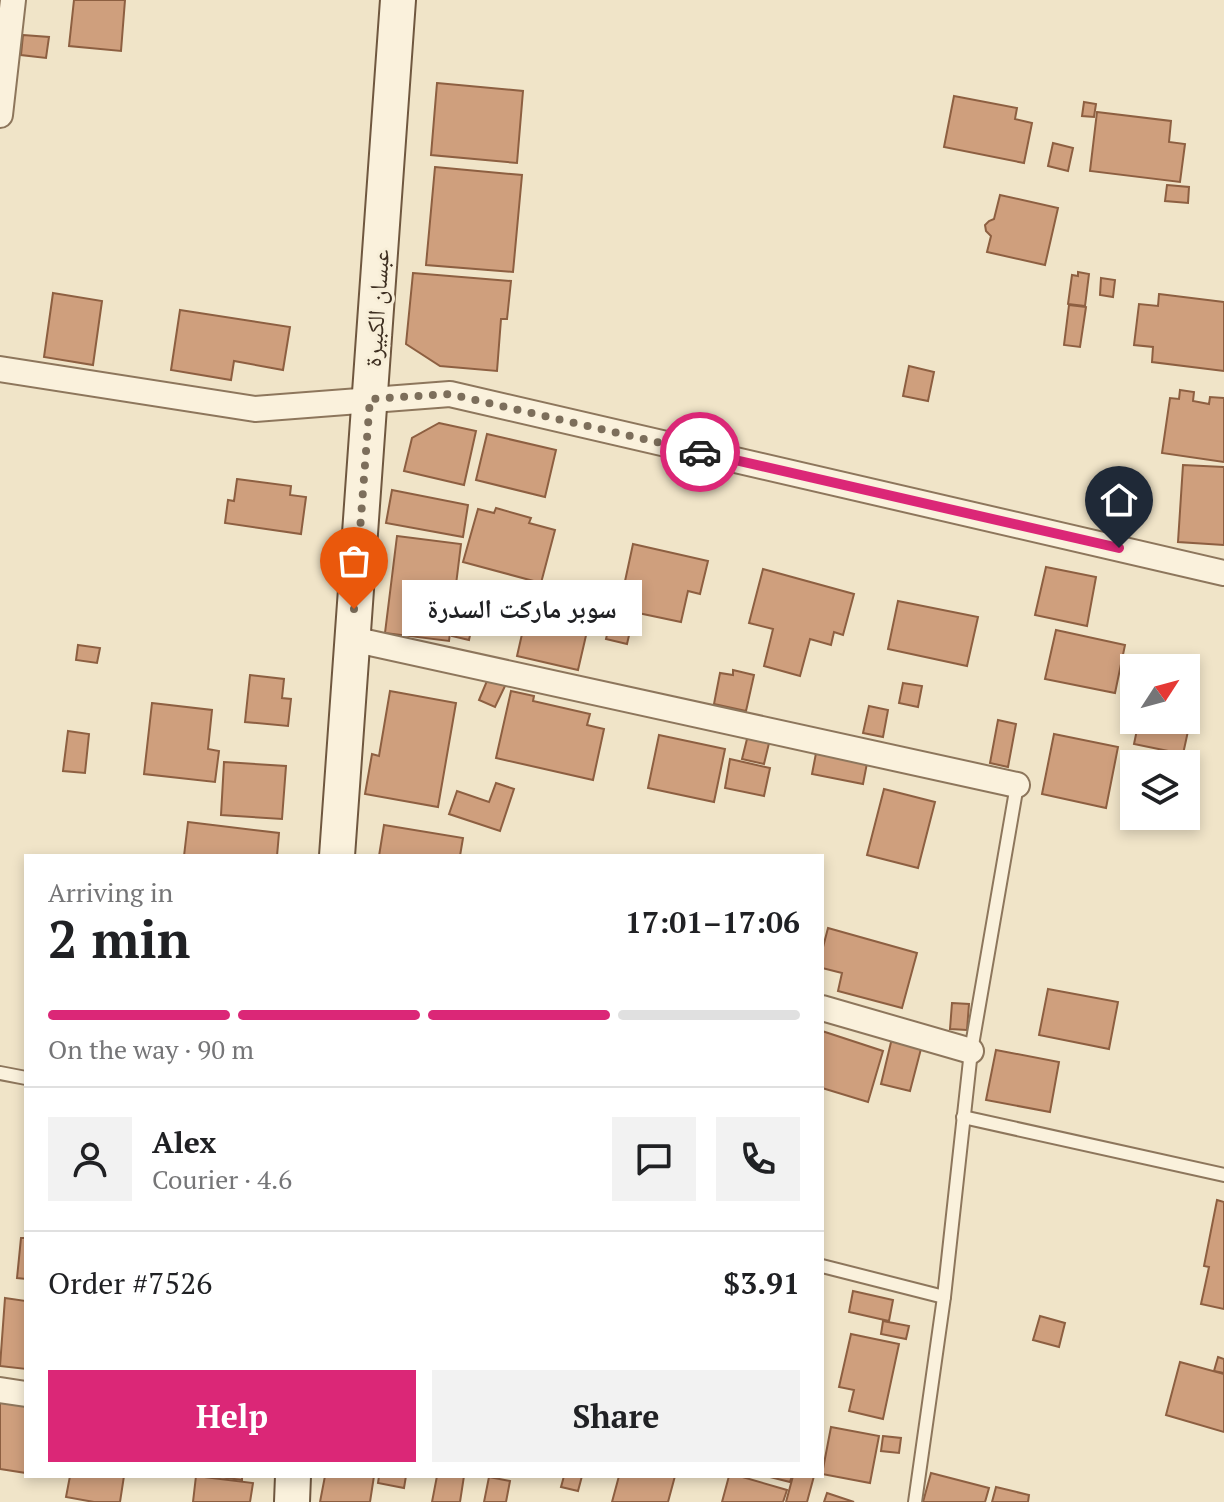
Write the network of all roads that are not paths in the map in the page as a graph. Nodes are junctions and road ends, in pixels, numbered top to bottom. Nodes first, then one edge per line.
1 (13, 0) edge
2 (398, 0) edge
3 (0, 115) edge
4 (0, 369) edge
5 (370, 399) junction
6 (1224, 573) edge
7 (352, 639) junction
8 (1017, 785) joint
9 (337, 854) edge
10 (824, 1009) edge
11 (971, 1051) junction
12 (0, 1073) edge
13 (24, 1078) edge
14 (963, 1117) junction
15 (1224, 1175) edge
16 (824, 1267) edge
17 (944, 1297) junction
18 (0, 1390) edge
19 (24, 1394) edge
20 (293, 1478) edge
21 (292, 1502) edge
22 (915, 1502) edge

1 - 3 street
2 - 5 main road, عبسان الكبيرة
4 - 5 street
5 - 6 street
5 - 7 main road, عبسان الكبيرة
7 - 8 street
7 - 9 main road, عبسان الكبيرة
8 - 11 lane
10 - 11 street
11 - 14 lane
12 - 13 lane
14 - 15 lane
14 - 17 lane
16 - 17 lane
17 - 22 lane
18 - 19 street
20 - 21 main road

